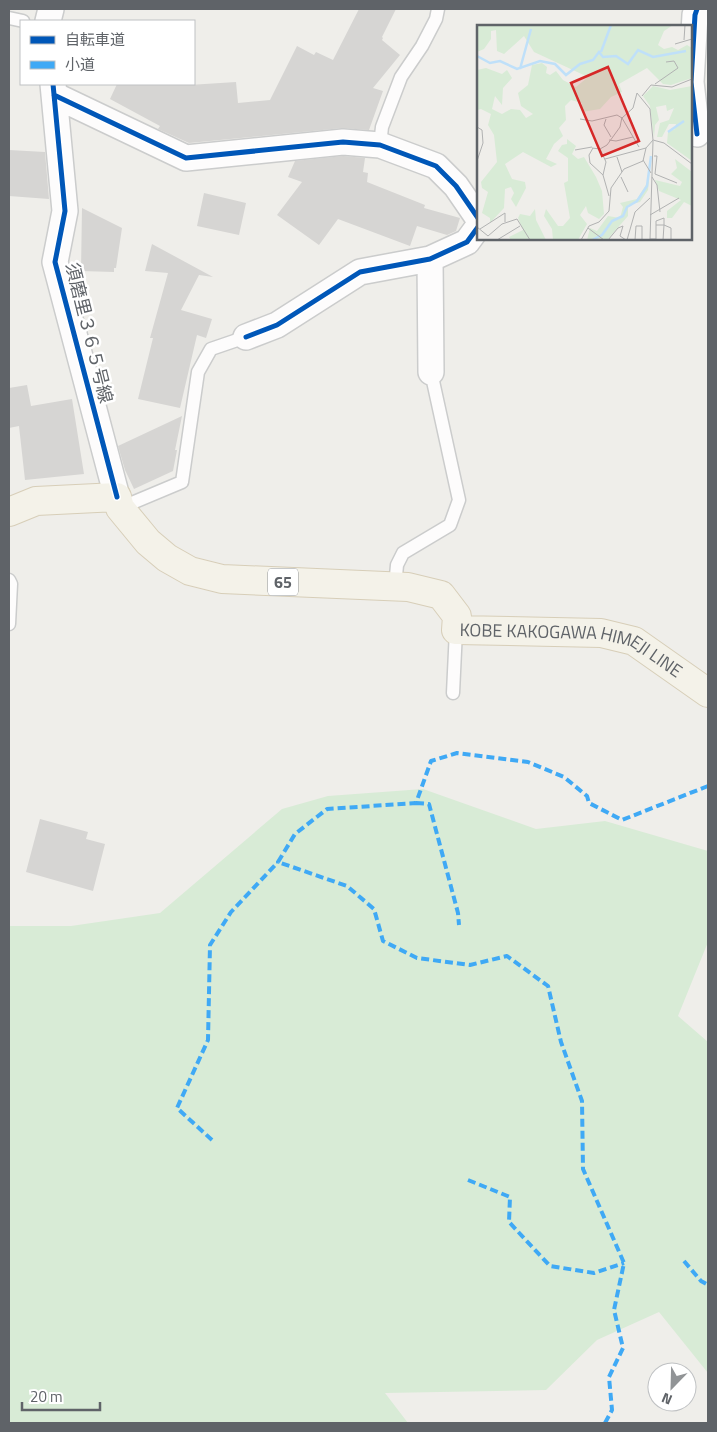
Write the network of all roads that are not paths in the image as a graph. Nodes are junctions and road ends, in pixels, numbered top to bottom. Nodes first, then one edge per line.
1 (438, 9) edge
2 (697, 9) edge
3 (692, 69) edge
4 (692, 89) edge
5 (54, 90) edge
6 (699, 137) edge
7 (380, 145) junction
8 (477, 217) edge
9 (477, 229) edge
10 (430, 259) junction
11 (246, 336) joint
12 (431, 372) joint
13 (118, 503) junction
14 (9, 512) edge
15 (9, 580) edge
16 (395, 587) junction
17 (9, 624) edge
18 (456, 630) junction
19 (708, 692) edge
20 (453, 693) dead end

1 - 7 lane
2 - 3 street
4 - 6 street
5 - 7 street
5 - 13 street, 須磨里３６５号線
7 - 8 street
9 - 10 street
10 - 11 street
10 - 12 street
11 - 13 lane
12 - 16 lane
13 - 14 main road
13 - 16 main road, KOBE KAKOGAWA HIMEJI LINE / 65
15 - 17 lane
16 - 18 main road, KOBE KAKOGAWA HIMEJI LINE / 65
18 - 19 main road, KOBE KAKOGAWA HIMEJI LINE
18 - 20 lane

